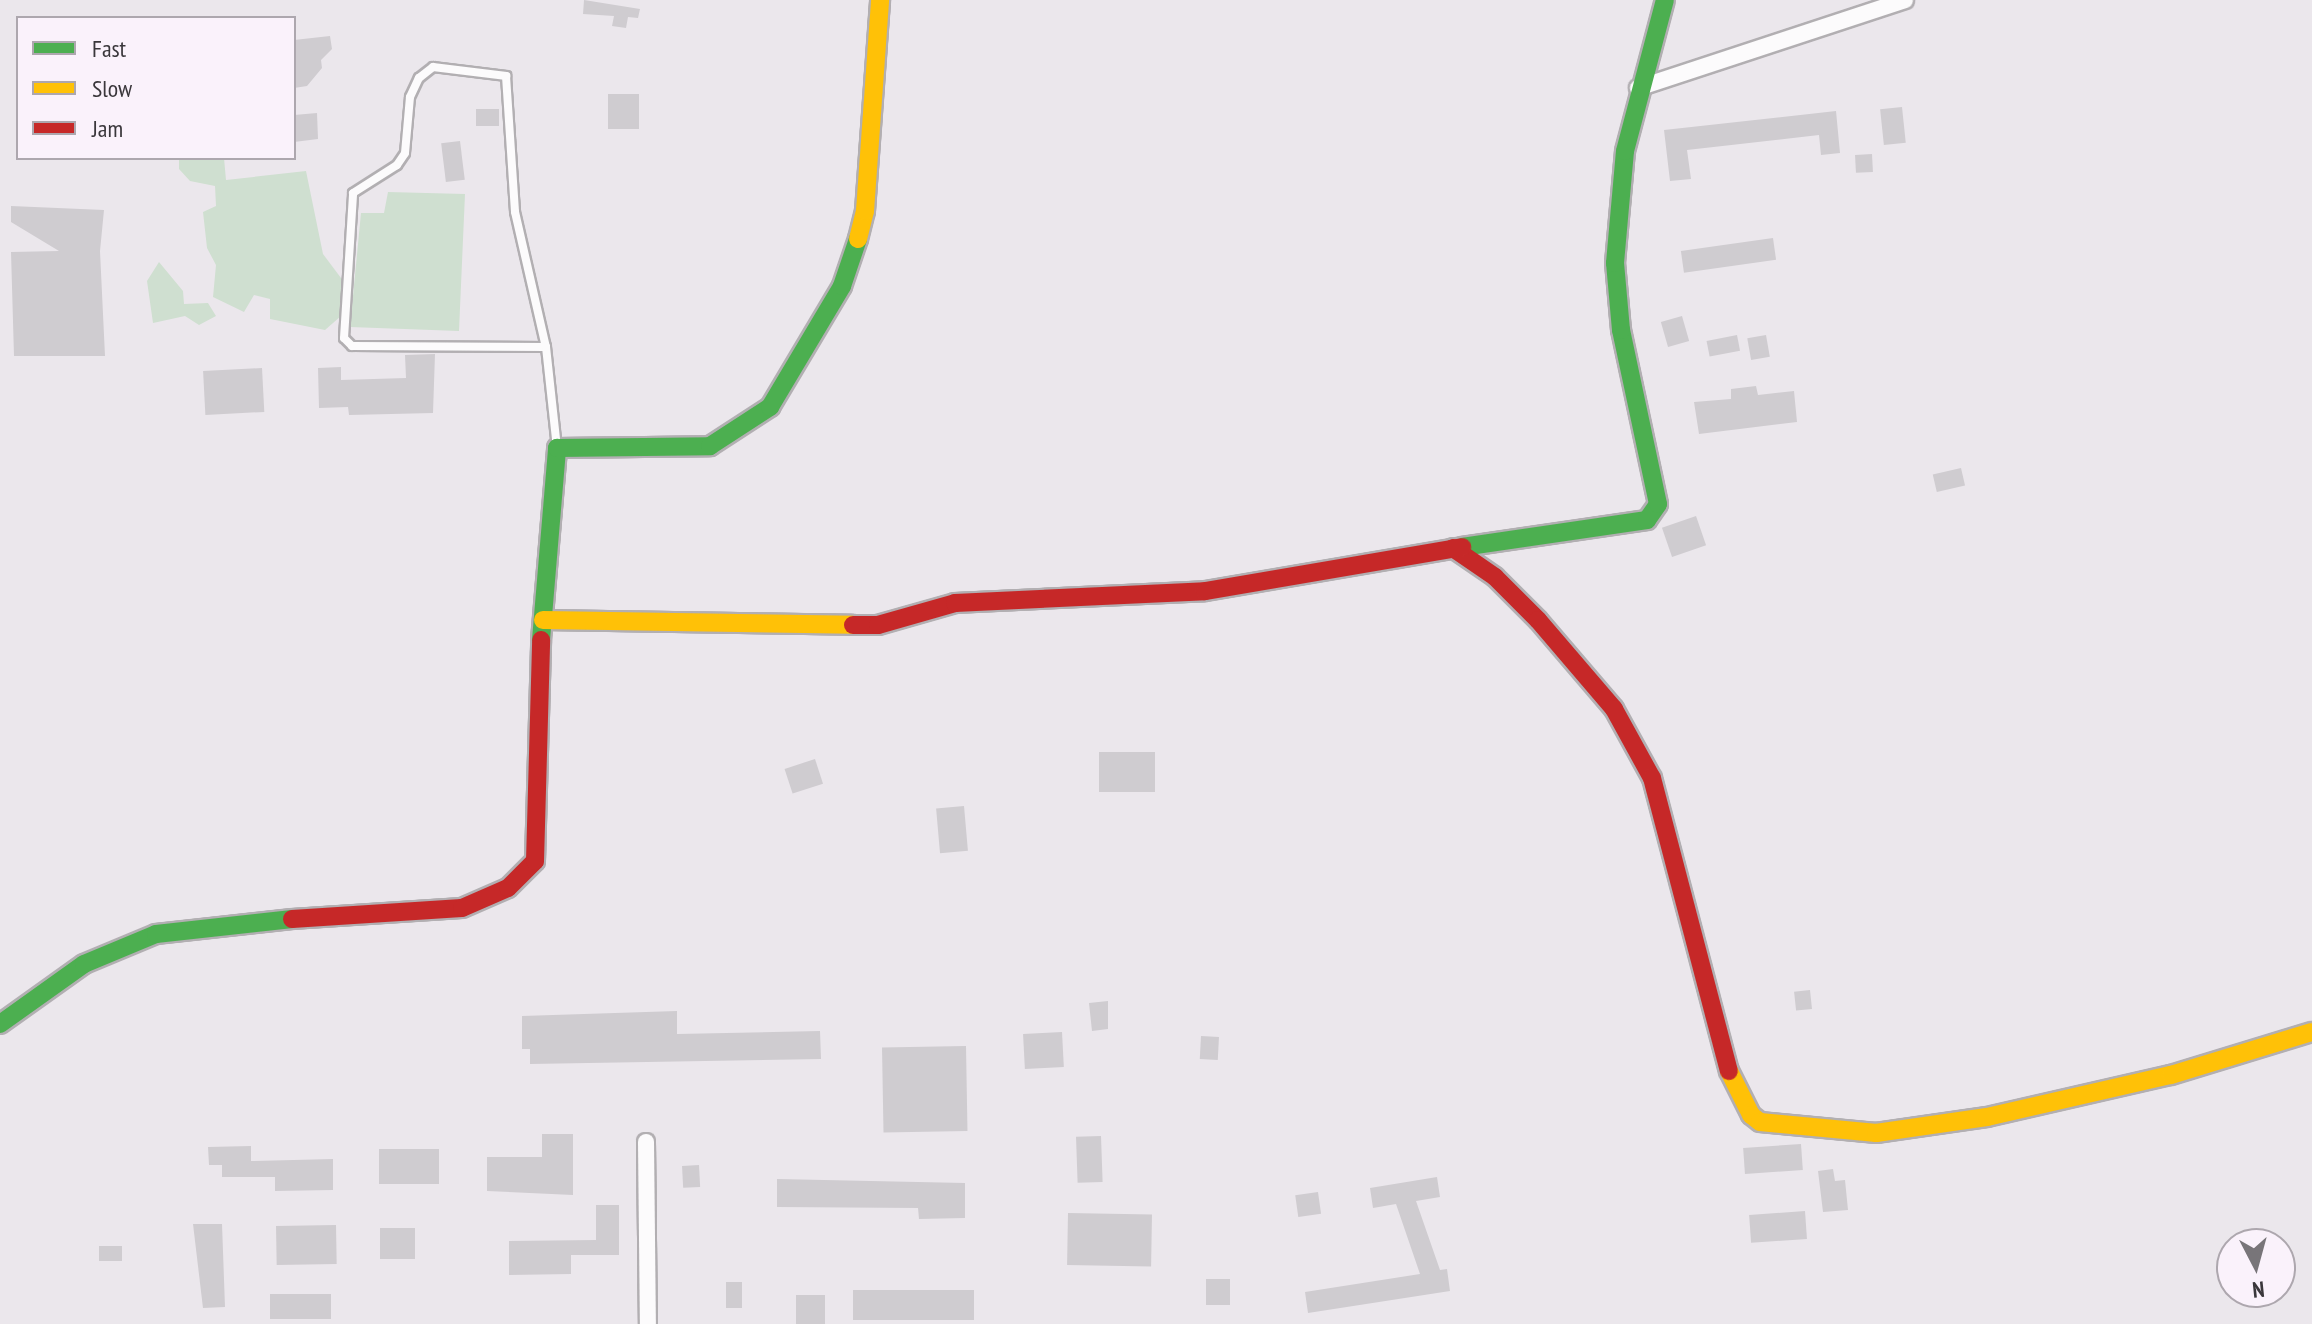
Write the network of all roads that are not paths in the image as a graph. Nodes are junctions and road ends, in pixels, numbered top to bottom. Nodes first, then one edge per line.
1 (880, 0) edge
2 (1665, 0) edge
3 (1905, 0) edge
4 (1638, 88) junction
5 (546, 347) junction
6 (557, 448) junction
7 (1453, 548) junction
8 (543, 620) junction
9 (0, 1024) edge
10 (2312, 1032) edge
11 (646, 1142) dead end
12 (648, 1324) edge

1 - 6 street
2 - 4 street
3 - 4 street
4 - 7 street
5 - 5 lane
5 - 6 lane
6 - 8 street
7 - 8 street
7 - 10 street
8 - 9 street
11 - 12 street

